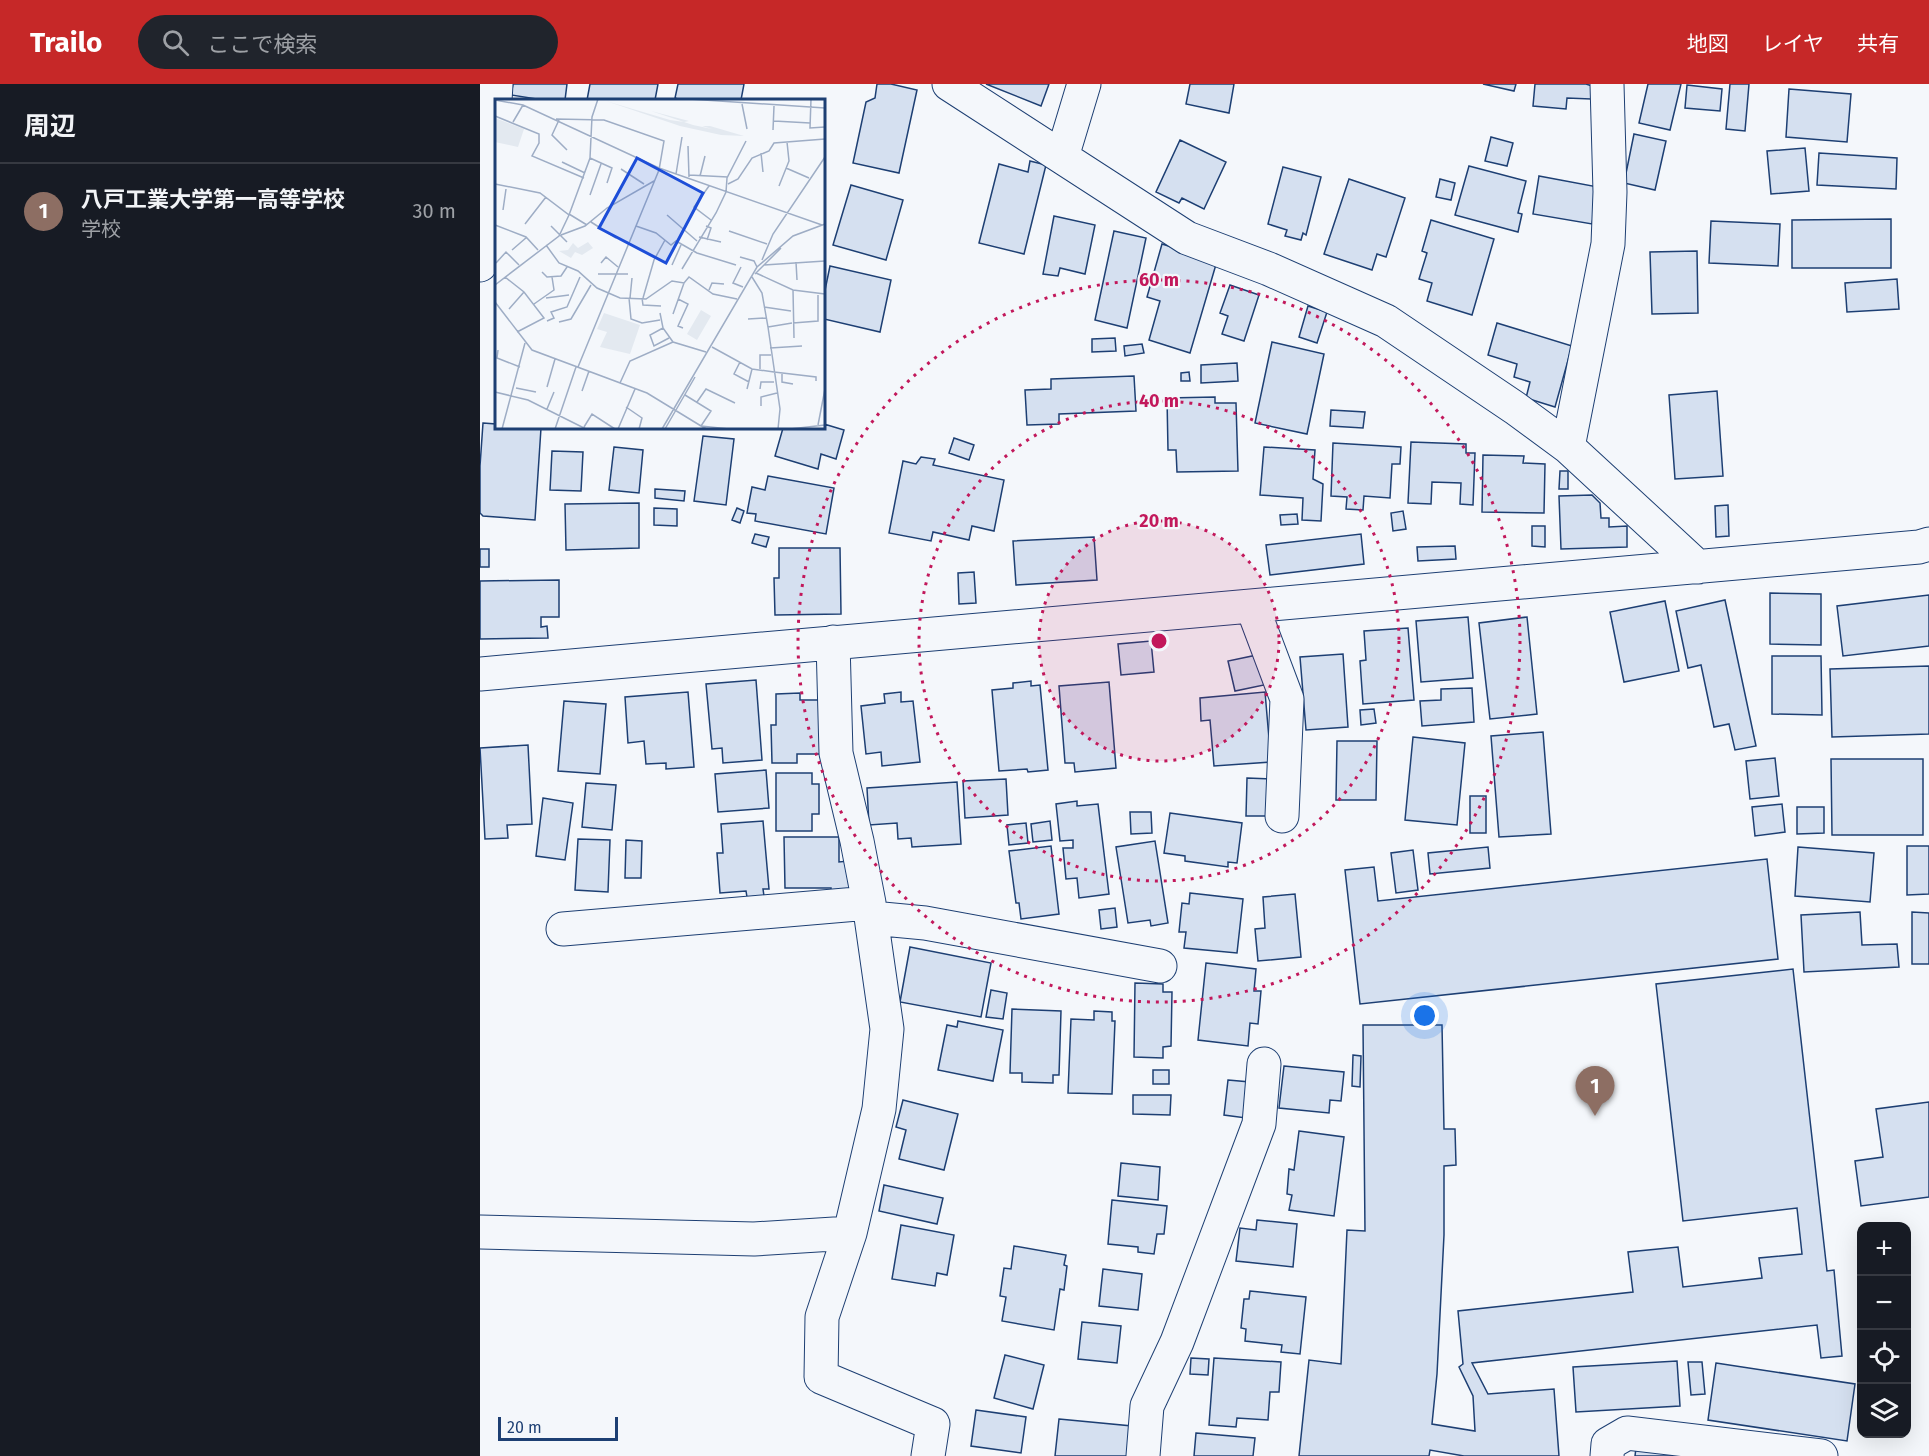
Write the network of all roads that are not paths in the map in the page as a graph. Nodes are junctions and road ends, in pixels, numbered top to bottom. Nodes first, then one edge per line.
1 (496, 84) edge
2 (949, 84) edge
3 (1084, 84) edge
4 (1608, 84) edge
5 (495, 99) edge
6 (495, 101) edge
7 (1062, 156) junction
8 (480, 265) edge
9 (1568, 447) junction
10 (1929, 544) edge
11 (1698, 567) junction
12 (1252, 606) junction
13 (833, 642) junction
14 (480, 675) edge
15 (1282, 816) dead end
16 (870, 910) junction
17 (563, 929) dead end
18 (1160, 966) dead end
19 (1264, 1064) dead end
20 (480, 1232) edge
21 (850, 1233) junction
22 (928, 1456) edge
23 (1143, 1456) edge
24 (1606, 1456) edge
25 (1821, 1456) edge

1 - 5 street
2 - 7 street
3 - 7 street
4 - 9 street
6 - 8 street
7 - 9 street
9 - 11 street
10 - 11 street
11 - 12 street
12 - 13 street
12 - 15 street
13 - 14 street
13 - 16 street
16 - 17 street
16 - 18 street
16 - 21 street
19 - 23 street
20 - 21 street
21 - 22 street
24 - 25 street

